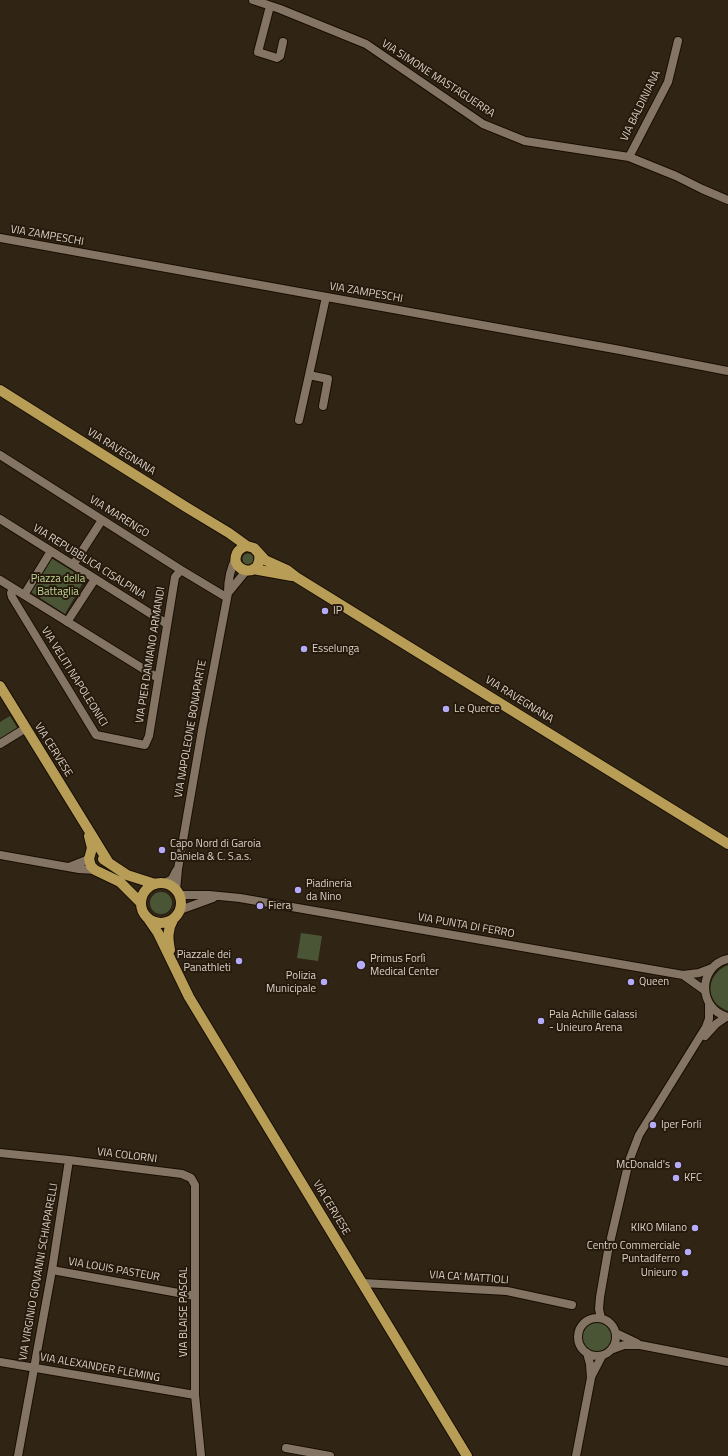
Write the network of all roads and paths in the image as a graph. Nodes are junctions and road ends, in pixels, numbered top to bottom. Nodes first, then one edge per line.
1 (253, 0) edge
2 (270, 6) junction
3 (678, 41) dead end
4 (283, 42) dead end
5 (629, 157) junction
6 (728, 200) edge
7 (0, 238) edge
8 (326, 297) junction
9 (728, 371) edge
10 (309, 375) junction
11 (0, 390) edge
12 (323, 406) dead end
13 (299, 420) dead end
14 (1, 457) edge
15 (0, 519) edge
16 (102, 520) junction
17 (229, 533) junction
18 (247, 546) junction
19 (51, 551) junction
20 (259, 554) junction
21 (236, 556) junction
22 (73, 565) junction
23 (181, 570) junction
24 (250, 570) junction
25 (296, 577) junction
26 (95, 579) junction
27 (0, 580) edge
28 (13, 588) junction
29 (24, 595) junction
30 (227, 595) junction
31 (67, 622) junction
32 (167, 624) junction
33 (158, 678) junction
34 (0, 686) edge
35 (26, 728) junction
36 (0, 744) edge
37 (145, 745) joint
38 (86, 826) junction
39 (728, 844) edge
40 (0, 855) edge
41 (90, 859) junction
42 (109, 862) junction
43 (68, 867) junction
44 (178, 869) junction
45 (95, 870) junction
46 (160, 884) junction
47 (177, 892) junction
48 (220, 896) junction
49 (141, 903) junction
50 (180, 910) junction
51 (149, 920) junction
52 (173, 920) junction
53 (728, 959) edge
54 (713, 967) junction
55 (176, 971) junction
56 (683, 975) junction
57 (704, 990) junction
58 (709, 1005) junction
59 (727, 1017) edge
60 (693, 1050) junction
61 (0, 1153) edge
62 (69, 1160) junction
63 (182, 1174) joint
64 (52, 1270) junction
65 (363, 1283) junction
66 (195, 1296) junction
67 (572, 1305) dead end
68 (597, 1318) junction
69 (616, 1333) junction
70 (640, 1345) junction
71 (613, 1348) junction
72 (587, 1353) junction
73 (602, 1356) junction
74 (0, 1362) edge
75 (728, 1362) edge
76 (34, 1367) junction
77 (591, 1378) junction
78 (196, 1395) junction
79 (286, 1448) dead end
80 (18, 1456) edge
81 (201, 1456) edge
82 (330, 1456) edge
83 (467, 1456) edge
84 (576, 1456) edge

1 - 2 street, VIA SIMONE MASTAGUERRA
2 - 4 street
2 - 5 street, VIA SIMONE MASTAGUERRA
3 - 5 street, VIA BALDINIANA
5 - 6 street, VIA SIMONE MASTAGUERRA
7 - 8 street, VIA ZAMPESCHI
8 - 9 street, VIA ZAMPESCHI
8 - 10 street
10 - 12 street
10 - 13 street
11 - 17 main road, VIA RAVEGNANA
14 - 16 street, VIA MARENGO
15 - 19 street, VIA REPUBBLICA CISALPINA
16 - 22 street
16 - 23 street, VIA MARENGO
17 - 18 main road, VIA RAVEGNANA
17 - 21 main road
18 - 20 main road
18 - 21 main road
19 - 22 street, VIA REPUBBLICA CISALPINA
19 - 29 street
20 - 24 main road
20 - 25 main road, VIA RAVEGNANA
21 - 24 main road
21 - 30 street, VIA NAPOLEONE BONAPARTE
22 - 26 street, VIA REPUBBLICA CISALPINA
23 - 30 street, VIA MARENGO
23 - 32 street, VIA PIER DAMIANO ARMANDI
24 - 25 main road, VIA RAVEGNANA
24 - 30 street, VIA NAPOLEONE BONAPARTE
25 - 39 main road, VIA RAVEGNANA
26 - 31 street
26 - 32 street, VIA REPUBBLICA CISALPINA
27 - 28 street
28 - 29 street
28 - 37 street, VIA VELITI NAPOLEONICI
29 - 31 street
30 - 44 street, VIA NAPOLEONE BONAPARTE
31 - 33 street
32 - 33 street, VIA PIER DAMIANO ARMANDI
33 - 37 street, VIA PIER DAMIANO ARMANDI
34 - 35 main road, VIA CERVESE
35 - 36 street
35 - 38 main road, VIA CERVESE
38 - 41 main road, VIA CERVESE
38 - 42 main road, VIA CERVESE
40 - 43 street
41 - 42 main road, VIA CERVESE
41 - 43 street
41 - 45 main road, VIA CERVESE
42 - 46 main road, VIA CERVESE
43 - 45 street
44 - 46 street
44 - 47 street, VIA NAPOLEONE BONAPARTE
45 - 49 main road, VIA CERVESE
46 - 47 main road, VIA CERVESE
46 - 49 main road
47 - 48 street, VIA PUNTA DI FERRO
47 - 50 main road
48 - 50 street, VIA PUNTA DI FERRO
48 - 56 street, VIA PUNTA DI FERRO
49 - 51 main road, VIA CERVESE
50 - 52 main road, VIA CERVESE
51 - 52 main road
51 - 55 main road, VIA CERVESE
52 - 55 main road, VIA CERVESE
53 - 54 street
54 - 56 street
54 - 57 street
55 - 65 main road, VIA CERVESE
56 - 57 street, VIA PUNTA DI FERRO
57 - 58 street
58 - 59 street
58 - 60 street
59 - 60 street
60 - 68 street
61 - 62 street
62 - 63 street, VIA COLORNI
62 - 64 street, VIA VIRGINIO GIOVANNI SCHIAPARELLI
63 - 66 street, VIA BLAISE PASCAL
64 - 66 street, VIA LOUIS PASTEUR
64 - 76 street, VIA VIRGINIO GIOVANNI SCHIAPARELLI
65 - 67 street, VIA CA' MATTIOLI
65 - 83 main road, VIA CERVESE
66 - 78 street, VIA BLAISE PASCAL
68 - 69 street
68 - 72 street
69 - 70 street
69 - 71 street
70 - 71 street
70 - 75 street
71 - 73 street
72 - 73 street
72 - 77 street
73 - 77 street
74 - 76 street, VIA ALEXANDER FLEMING
76 - 78 street, VIA ALEXANDER FLEMING
76 - 80 street, VIA VIRGINIO GIOVANNI SCHIAPARELLI
77 - 84 street
78 - 81 street, VIA BLAISE PASCAL
79 - 82 street

